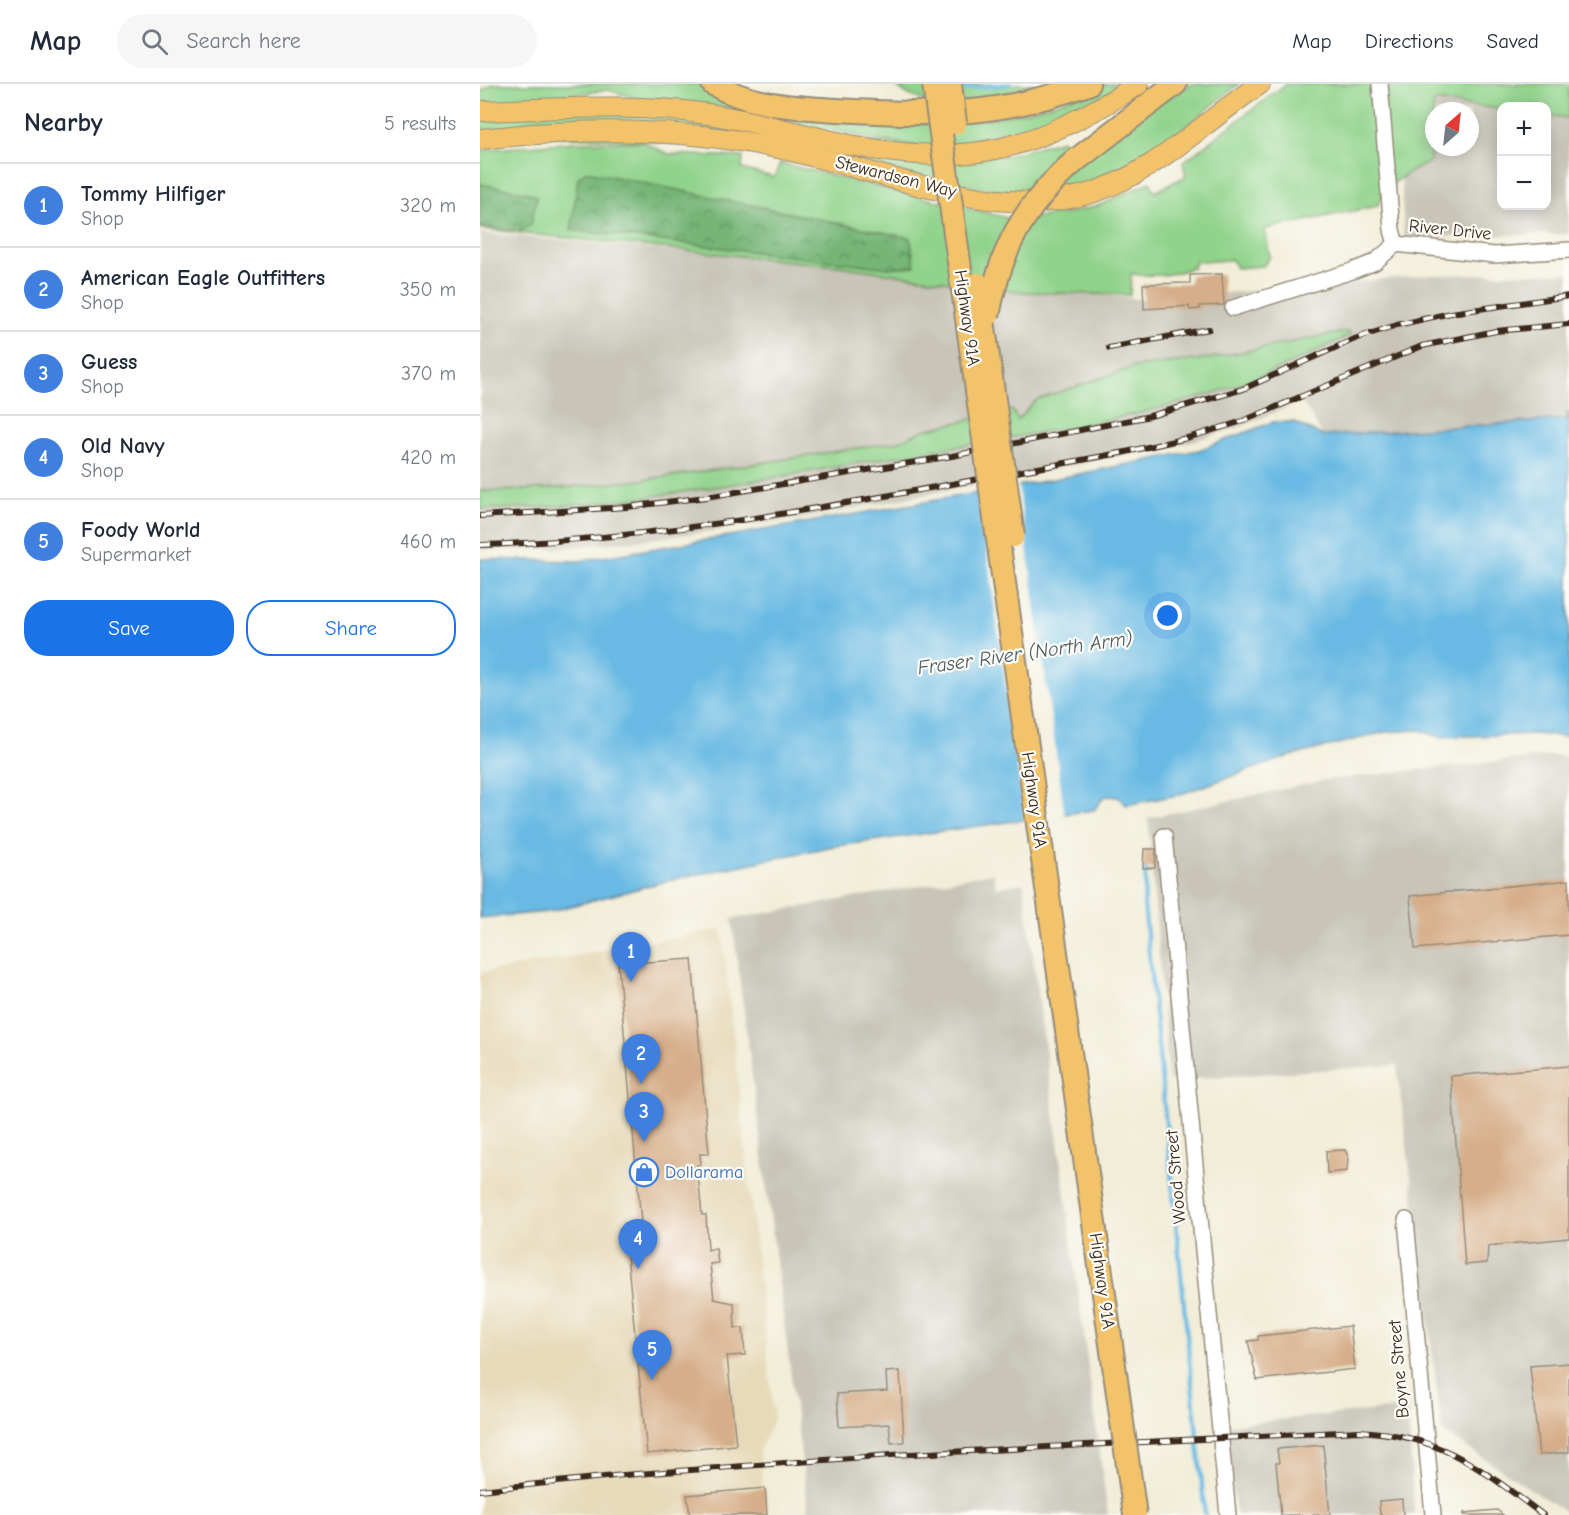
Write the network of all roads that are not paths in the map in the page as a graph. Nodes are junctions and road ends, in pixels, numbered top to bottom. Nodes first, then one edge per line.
1 (713, 84) edge
2 (934, 84) edge
3 (950, 84) edge
4 (1060, 84) edge
5 (1088, 84) edge
6 (1139, 84) edge
7 (1175, 84) edge
8 (1260, 84) edge
9 (1380, 84) edge
10 (480, 111) edge
11 (981, 111) junction
12 (480, 139) edge
13 (1396, 244) junction
14 (1569, 250) edge
15 (1233, 308) dead end
16 (985, 331) junction
17 (1164, 836) dead end
18 (1406, 1220) dead end
19 (1135, 1515) edge
20 (1150, 1515) edge
21 (1228, 1515) edge
22 (1433, 1515) edge

1 - 11 highway
2 - 19 highway, Highway 91A, bridge
3 - 16 highway, Highway 91A, bridge
4 - 11 highway
5 - 11 highway
6 - 10 main road, Stewardson Way
7 - 16 highway, bridge
8 - 12 main road, Stewardson Way
9 - 13 street
13 - 14 street, River Drive
13 - 15 street, River Drive
16 - 20 highway, Highway 91A, bridge
17 - 21 street, Wood Street
18 - 22 street, Boyne Street

